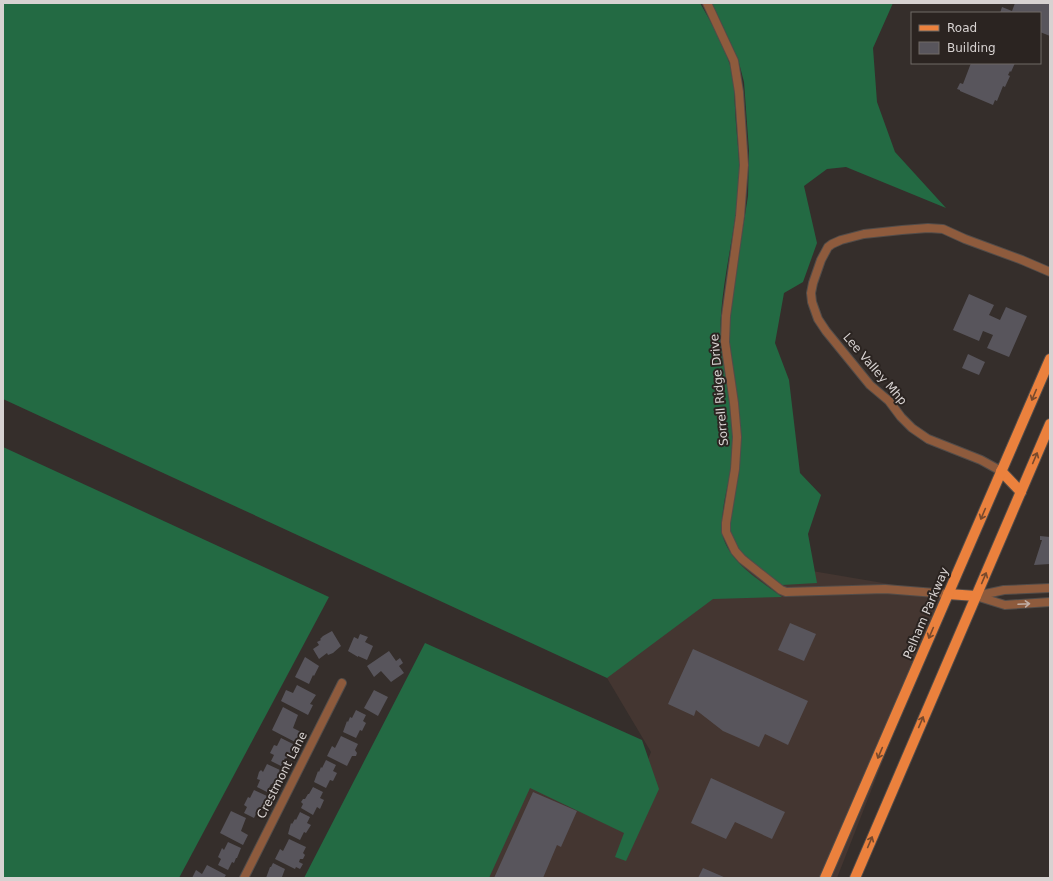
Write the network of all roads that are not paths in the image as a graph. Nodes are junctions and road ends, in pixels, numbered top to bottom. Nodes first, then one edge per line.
1 (707, 3) edge
2 (1050, 272) edge
3 (1050, 359) edge
4 (1050, 424) edge
5 (1001, 471) junction
6 (1021, 492) junction
7 (1050, 588) edge
8 (948, 594) junction
9 (976, 596) junction
10 (1050, 602) edge
11 (342, 683) dead end
12 (244, 878) edge
13 (825, 878) edge
14 (855, 878) edge

1 - 8 street, Sorrell Ridge Drive
2 - 5 street, Lee Valley Mhp
3 -> 5 main road, Pelham Parkway
6 -> 4 main road
5 - 6 main road
5 -> 8 main road, Pelham Parkway
9 -> 6 main road
7 - 9 street
8 - 9 main road
8 -> 13 main road, Pelham Parkway
9 -> 10 street
14 -> 9 main road
11 - 12 street, Crestmont Lane

